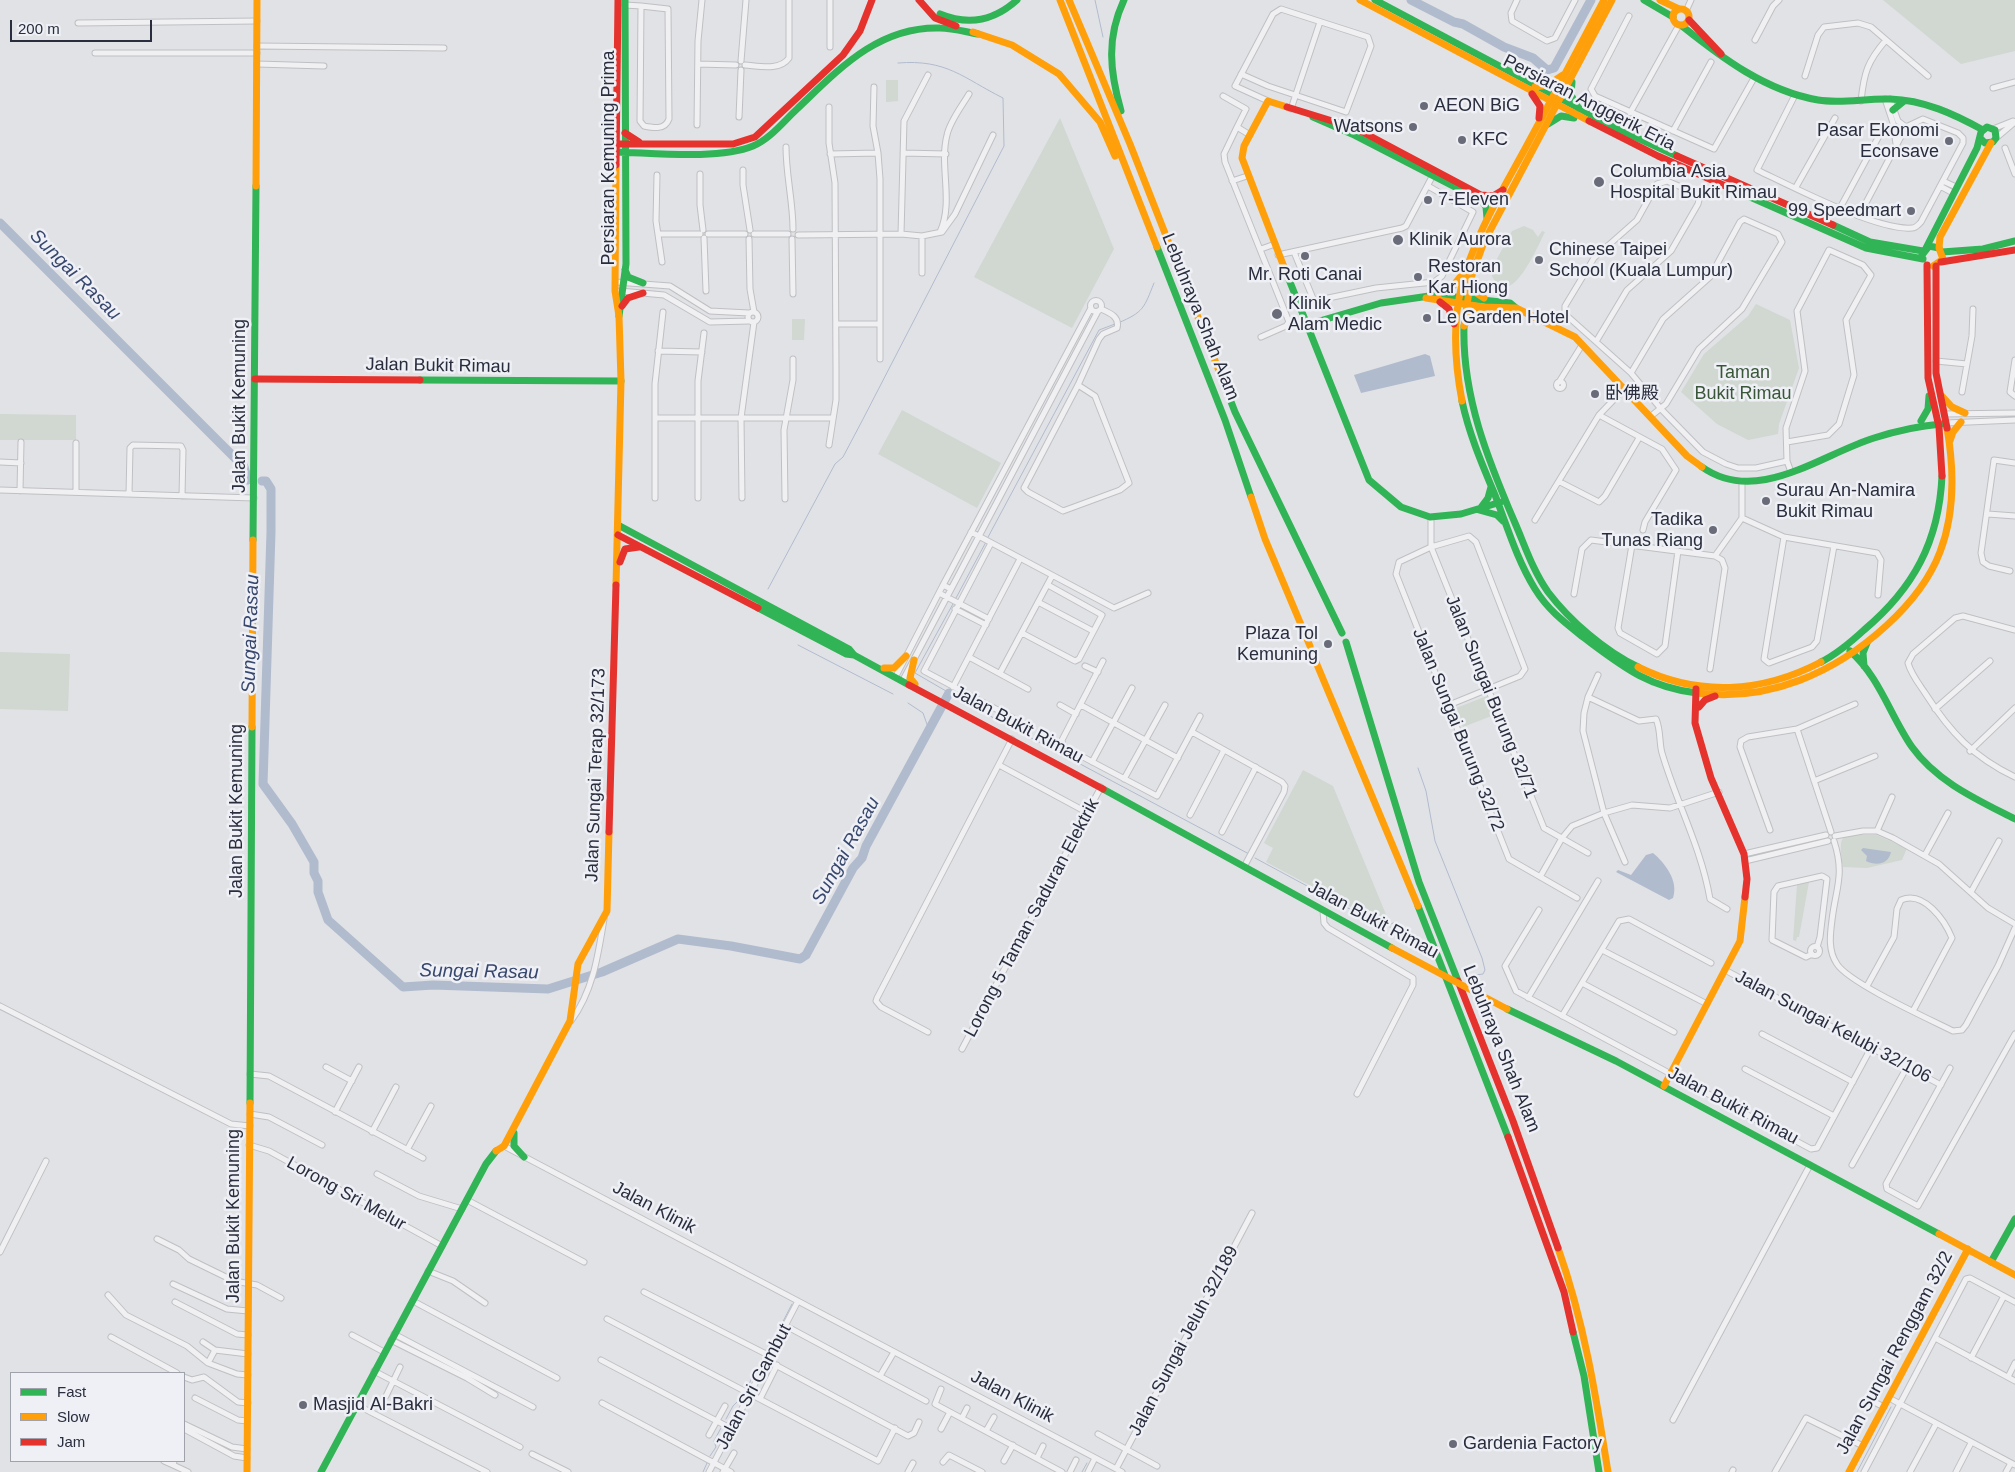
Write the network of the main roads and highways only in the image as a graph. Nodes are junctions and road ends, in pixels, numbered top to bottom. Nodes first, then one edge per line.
1 (257, 0) edge
2 (618, 0) edge
3 (872, 0) edge
4 (919, 0) edge
5 (926, 0) edge
6 (1017, 0) edge
7 (1060, 0) edge
8 (1069, 0) edge
9 (1124, 0) edge
10 (1360, 0) edge
11 (1375, 0) edge
12 (1604, 0) edge
13 (1612, 0) edge
14 (1644, 0) edge
15 (1660, 0) edge
16 (625, 3) edge
17 (1682, 10) junction
18 (1673, 17) junction
19 (1689, 20) junction
20 (1680, 26) junction
21 (978, 34) junction
22 (1721, 54) junction
23 (1570, 73) junction
24 (1534, 90) junction
25 (1905, 100) junction
26 (1555, 101) junction
27 (1580, 110) junction
28 (1893, 110) road end
29 (1312, 116) junction
30 (1544, 128) junction
31 (625, 133) junction
32 (1981, 135) junction
33 (1616, 136) junction
34 (1994, 140) junction
35 (621, 144) junction
36 (646, 144) junction
37 (1130, 144) junction
38 (1525, 148) junction
39 (1396, 150) junction
40 (621, 152) junction
41 (1403, 160) junction
42 (1503, 190) junction
43 (1133, 192) junction
44 (1487, 221) junction
45 (2015, 242) edge
46 (1941, 250) junction
47 (2015, 250) edge
48 (1925, 256) junction
49 (626, 264) junction
50 (1939, 264) junction
51 (1464, 272) junction
52 (1472, 276) junction
53 (619, 282) junction
54 (643, 283) road end
55 (618, 291) junction
56 (643, 293) road end
57 (1436, 298) junction
58 (1458, 300) junction
59 (1467, 301) junction
60 (1485, 304) junction
61 (622, 306) junction
62 (619, 316) junction
63 (1306, 325) junction
64 (1455, 326) junction
65 (1463, 327) junction
66 (255, 379) junction
67 (621, 381) junction
68 (1938, 390) junction
69 (1929, 391) junction
70 (1965, 413) road end
71 (1940, 415) junction
72 (1961, 422) road end
73 (1946, 423) junction
74 (1920, 425) junction
75 (1938, 425) junction
76 (1941, 444) junction
77 (1949, 445) junction
78 (1491, 487) junction
79 (1501, 502) junction
80 (618, 510) junction
81 (1479, 510) junction
82 (1505, 523) junction
83 (618, 525) junction
84 (618, 535) junction
85 (644, 539) junction
86 (642, 547) junction
87 (617, 572) junction
88 (1342, 633) dead end
89 (1870, 640) junction
90 (1346, 642) dead end
91 (1310, 646) dead end
92 (1842, 650) junction
93 (1853, 653) junction
94 (854, 655) junction
95 (1313, 655) dead end
96 (906, 656) road end
97 (914, 660) road end
98 (1840, 662) junction
99 (870, 663) junction
100 (1865, 669) junction
101 (1779, 684) junction
102 (919, 688) junction
103 (1680, 690) junction
104 (1698, 690) junction
105 (1715, 696) junction
106 (1697, 708) junction
107 (2015, 819) edge
108 (1664, 1086) junction
109 (521, 1113) junction
110 (524, 1157) road end
111 (2015, 1219) edge
112 (1968, 1249) junction
113 (1991, 1262) junction
114 (2015, 1274) edge
115 (324, 1471) edge
116 (247, 1472) edge
117 (1599, 1472) edge
118 (1608, 1472) edge
119 (1849, 1472) edge

1 - 66 main road, Jalan Bukit Kemuning
2 - 35 main road, Persiaran Kemuning Prima
3 - 36 main road
4 - 21 main road
5 - 6 main road
7 - 43 main road, Lebuhraya Shah Alam
8 - 37 main road, Lebuhraya Shah Alam
9 - 37 main road
10 - 24 main road, Persiaran Anggerik Eria
11 - 24 main road, Persiaran Anggerik Eria
12 - 23 main road
13 - 23 main road
14 - 18 main road
15 - 17 main road
16 - 31 main road, Persiaran Kemuning Prima
17 - 18 main road
17 - 19 main road
18 - 20 main road
19 - 20 main road
19 - 22 main road
20 - 22 main road
21 - 40 main road
21 - 43 main road
22 - 25 main road
23 - 24 main road
23 - 26 main road
23 - 27 main road
24 - 26 main road, Persiaran Anggerik Eria
24 - 38 main road
25 - 28 main road
25 - 32 main road
26 - 27 main road, Persiaran Anggerik Eria
26 - 30 main road
26 - 33 main road, Persiaran Anggerik Eria
26 - 38 main road
27 - 48 main road, Persiaran Anggerik Eria
29 - 39 main road
29 - 41 main road
29 - 63 main road
30 - 33 main road
30 - 52 main road
31 - 35 main road, Persiaran Kemuning Prima
31 - 36 main road
32 - 34 main road
32 - 34 main road
32 - 48 main road
33 - 48 main road, Persiaran Anggerik Eria
34 - 46 main road
35 - 36 main road
35 - 40 main road, Persiaran Kemuning Prima
37 - 88 main road, Lebuhraya Shah Alam
38 - 42 main road
39 - 41 main road
39 - 42 main road
40 - 49 main road, Persiaran Kemuning Prima
40 - 53 main road, Persiaran Kemuning Prima
41 - 44 main road
42 - 44 main road
43 - 91 main road, Lebuhraya Shah Alam
44 - 51 main road
45 - 46 main road
46 - 48 main road
46 - 50 main road
47 - 50 main road
48 - 50 main road
48 - 69 main road
49 - 53 main road, Persiaran Kemuning Prima
49 - 54 main road
50 - 68 main road
51 - 57 main road
51 - 58 main road
52 - 59 main road
52 - 60 main road
53 - 55 main road, Persiaran Kemuning Prima
55 - 61 main road, Persiaran Kemuning Prima
55 - 62 main road, Persiaran Kemuning Prima
56 - 61 main road
57 - 58 main road
57 - 63 main road
57 - 64 main road
58 - 59 main road
58 - 64 main road
59 - 60 main road
59 - 65 main road
60 - 65 main road
60 - 74 main road
61 - 62 main road, Persiaran Kemuning Prima
62 - 67 main road, Persiaran Kemuning Prima
63 - 81 main road
64 - 78 main road
65 - 79 main road
66 - 67 main road, Jalan Bukit Rimau
66 - 116 main road, Jalan Bukit Kemuning
67 - 80 main road, Jalan Sungai Terap 32/173
68 - 70 main road
68 - 71 main road
69 - 71 main road
69 - 74 main road
71 - 73 main road
71 - 74 main road
71 - 75 main road
72 - 77 main road
73 - 75 main road
73 - 77 main road
74 - 75 main road
74 - 76 main road
75 - 76 main road
76 - 92 main road
77 - 89 main road
78 - 79 main road
78 - 81 main road
79 - 81 main road
79 - 82 main road
79 - 104 main road
80 - 83 main road, Jalan Sungai Terap 32/173
80 - 85 main road
81 - 82 main road
82 - 103 main road
83 - 84 main road, Jalan Sungai Terap 32/173
83 - 85 main road, Jalan Bukit Rimau
84 - 86 main road, Jalan Bukit Rimau
84 - 87 main road, Jalan Sungai Terap 32/173
85 - 94 main road, Jalan Bukit Rimau
86 - 87 main road
86 - 94 main road, Jalan Bukit Rimau
87 - 109 main road, Jalan Sungai Terap 32/173
89 - 93 main road
89 - 100 main road
90 - 118 main road, Lebuhraya Shah Alam
92 - 93 main road
92 - 101 main road
93 - 98 main road
93 - 100 main road
94 - 99 main road, Jalan Bukit Rimau
95 - 117 main road, Lebuhraya Shah Alam
96 - 99 main road
97 - 102 main road
98 - 100 main road
98 - 101 main road
99 - 102 main road, Jalan Bukit Rimau
100 - 107 main road
101 - 104 main road
101 - 105 main road
102 - 108 main road, Jalan Bukit Rimau, bridge
103 - 104 main road
103 - 106 main road
104 - 105 main road
104 - 106 main road
105 - 106 main road
106 - 108 main road
108 - 112 main road, Jalan Bukit Rimau
109 - 110 main road
109 - 115 main road, Jalan Sungai Terap 32/173
111 - 113 main road
112 - 113 main road, Jalan Bukit Rimau
112 - 119 main road, Jalan Sungai Renggam 32/2
113 - 114 main road, Jalan Bukit Rimau

